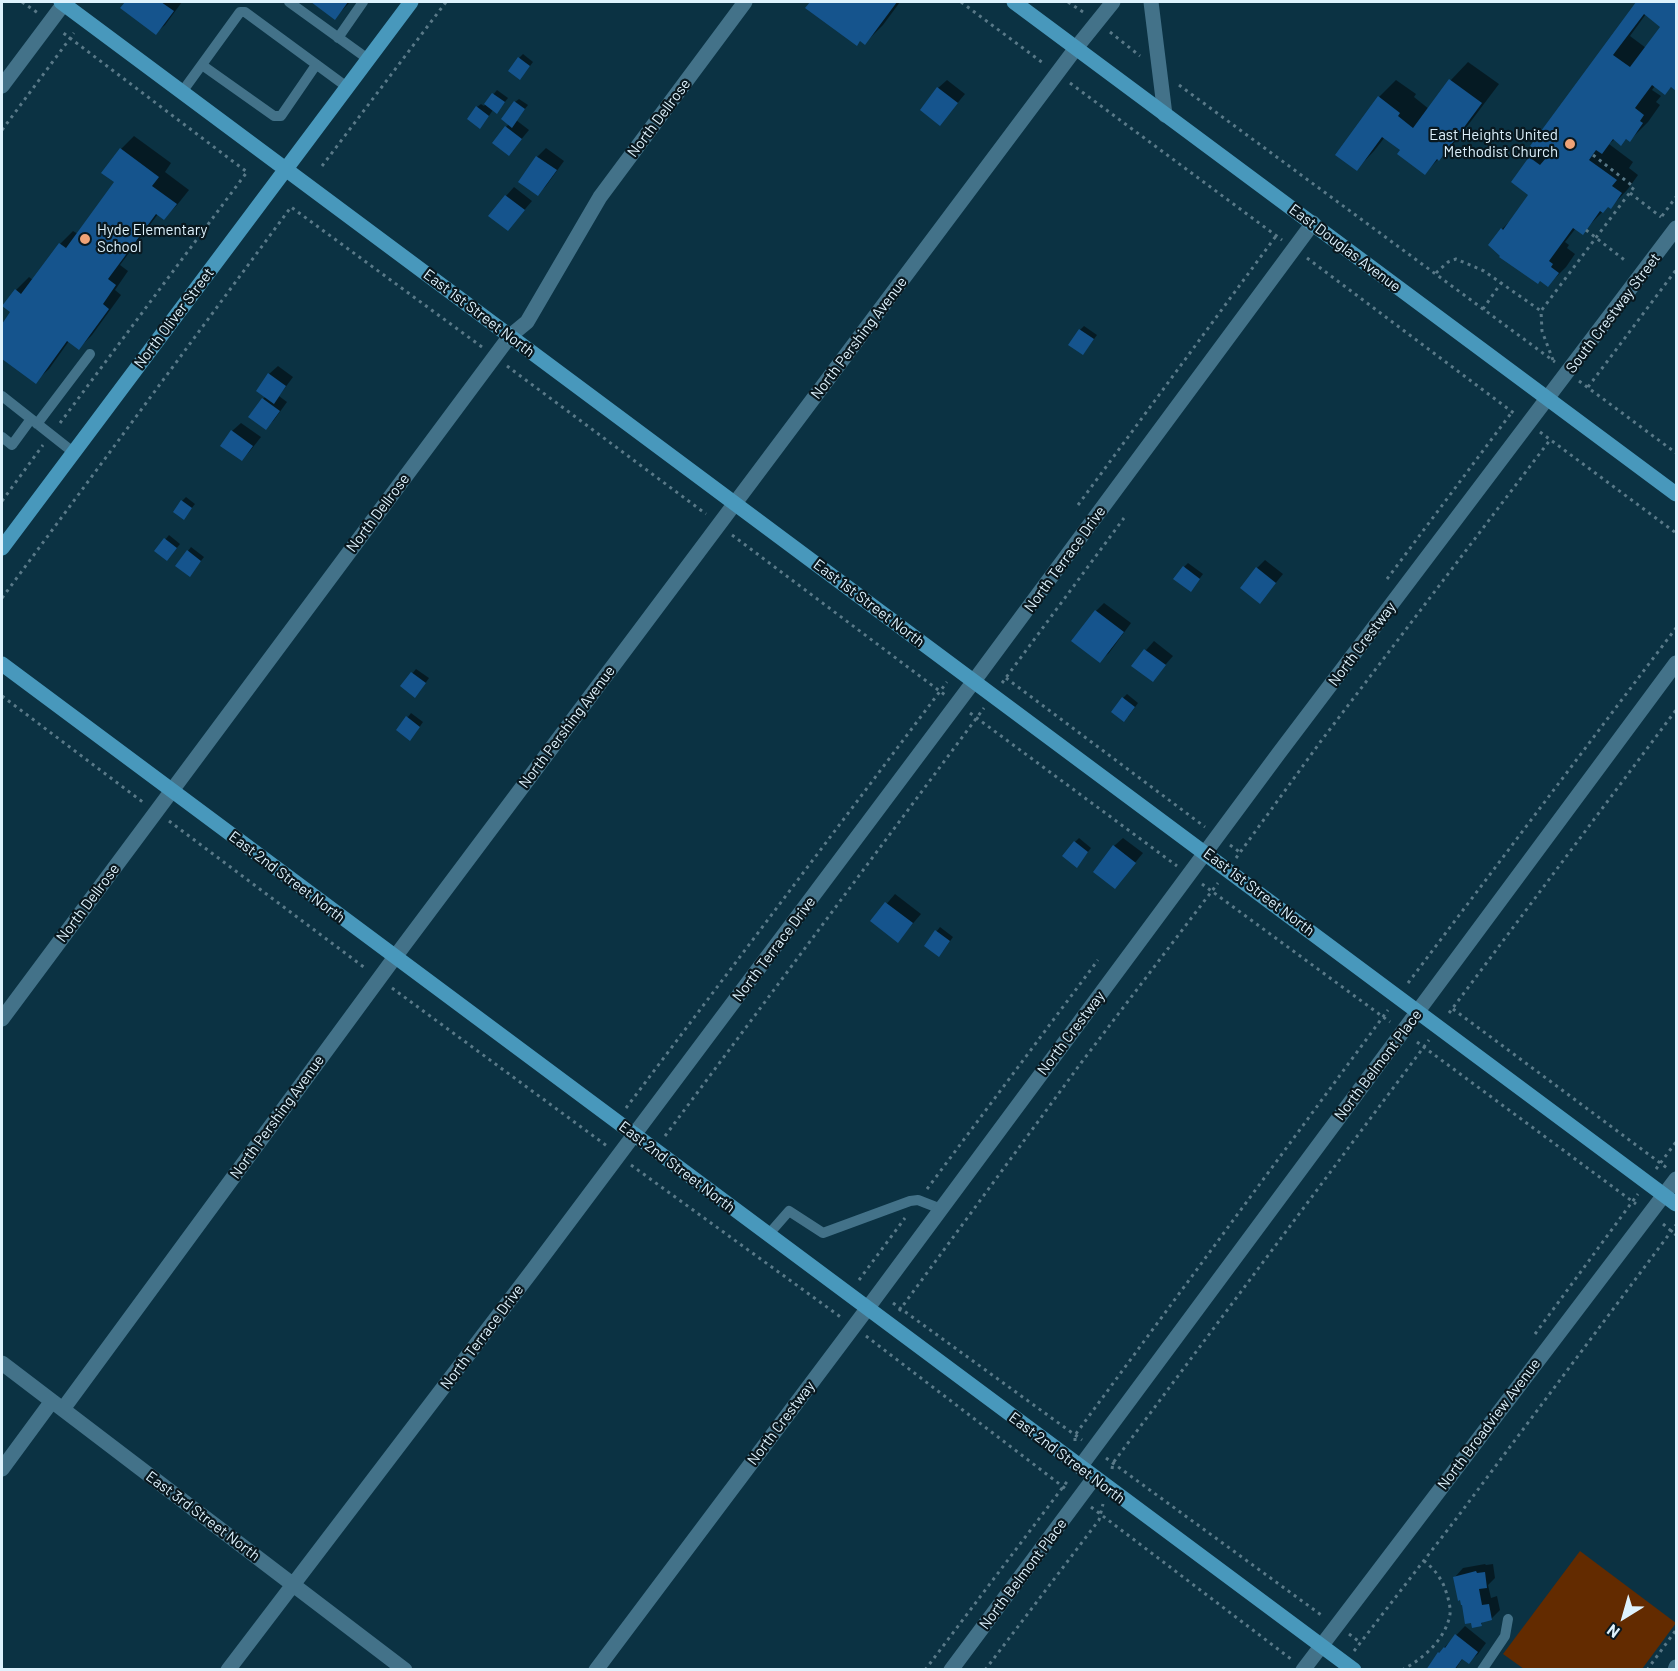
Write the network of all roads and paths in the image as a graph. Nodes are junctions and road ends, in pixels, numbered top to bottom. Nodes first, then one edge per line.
1 (22, 2) edge
2 (63, 2) edge
3 (289, 2) edge
4 (363, 2) edge
5 (411, 2) edge
6 (446, 2) edge
7 (745, 2) edge
8 (961, 2) edge
9 (1014, 2) edge
10 (1068, 2) edge
11 (1113, 2) edge
12 (1151, 2) edge
13 (84, 19) junction
14 (49, 22) junction
15 (1097, 22) junction
16 (70, 38) junction
17 (338, 38) junction
18 (1076, 48) junction
19 (368, 59) junction
20 (202, 65) junction
21 (316, 65) junction
22 (1159, 70) junction
23 (1057, 74) junction
24 (2, 86) edge
25 (346, 87) junction
26 (182, 92) junction
27 (1165, 115) junction
28 (2, 130) edge
29 (1593, 155) dead end
30 (322, 166) dead end
31 (285, 169) junction
32 (1630, 194) junction
33 (1661, 217) dead end
34 (1313, 224) junction
35 (1677, 228) edge
36 (1586, 230) dead end
37 (1276, 236) junction
38 (1596, 238) junction
39 (1294, 249) junction
40 (1627, 262) dead end
41 (1677, 270) edge
42 (1436, 273) junction
43 (1501, 283) junction
44 (1483, 309) junction
45 (1541, 311) junction
46 (510, 336) junction
47 (90, 354) dead end
48 (495, 357) junction
49 (1553, 361) junction
50 (1569, 373) junction
51 (1588, 387) junction
52 (2, 396) edge
53 (1549, 399) junction
54 (34, 422) junction
55 (1529, 424) junction
56 (51, 435) junction
57 (2, 437) edge
58 (1550, 440) junction
59 (74, 452) junction
60 (1677, 453) edge
61 (1677, 494) edge
62 (2, 501) edge
63 (735, 503) junction
64 (1078, 505) dead end
65 (1124, 519) dead end
66 (719, 525) junction
67 (1677, 533) edge
68 (2, 548) edge
69 (2, 598) edge
70 (1677, 628) edge
71 (1677, 663) edge
72 (2, 664) edge
73 (1006, 678) junction
74 (948, 680) dead end
75 (974, 681) junction
76 (940, 691) junction
77 (993, 695) junction
78 (2, 696) edge
79 (958, 704) junction
80 (1677, 710) edge
81 (976, 717) junction
82 (171, 791) junction
83 (156, 812) junction
84 (1218, 836) junction
85 (1205, 852) junction
86 (1240, 853) junction
87 (1228, 869) junction
88 (1189, 874) junction
89 (1212, 891) junction
90 (395, 957) junction
91 (1098, 960) dead end
92 (379, 979) junction
93 (1398, 997) junction
94 (1452, 1008) junction
95 (1418, 1012) junction
96 (1383, 1017) junction
97 (2, 1019) edge
98 (1438, 1027) junction
99 (1403, 1032) junction
100 (1423, 1047) junction
101 (616, 1121) junction
102 (634, 1135) junction
103 (601, 1142) junction
104 (655, 1150) junction
105 (619, 1155) junction
106 (640, 1171) junction
107 (1673, 1174) edge
108 (918, 1200) junction
109 (1670, 1200) edge
110 (941, 1209) junction
111 (1650, 1215) junction
112 (1677, 1225) edge
113 (1672, 1231) junction
114 (768, 1235) junction
115 (1677, 1235) edge
116 (879, 1293) junction
117 (848, 1294) junction
118 (901, 1308) junction
119 (867, 1309) junction
120 (889, 1325) junction
121 (853, 1327) junction
122 (2, 1363) edge
123 (57, 1405) junction
124 (1076, 1435) junction
125 (1093, 1448) junction
126 (1113, 1463) junction
127 (1076, 1464) junction
128 (2, 1469) edge
129 (1094, 1478) junction
130 (1064, 1486) junction
131 (1107, 1487) junction
132 (1079, 1498) junction
133 (1100, 1514) junction
134 (1424, 1561) junction
135 (293, 1584) junction
136 (1508, 1619) dead end
137 (1336, 1625) junction
138 (1677, 1630) edge
139 (1361, 1643) junction
140 (1321, 1645) junction
141 (1350, 1666) edge
142 (1303, 1669) edge
143 (228, 1670) edge
144 (405, 1670) edge
145 (596, 1670) edge
146 (924, 1670) edge
147 (951, 1670) edge
148 (985, 1670) edge
149 (1402, 1670) edge
150 (1482, 1670) edge
151 (1647, 1670) edge

1 - 14 path
2 - 13 street, East 1st Street North
2 - 14 street
3 - 17 lane
4 - 17 lane
5 - 19 street, North Oliver Street
6 - 30 path
7 - 46 street, North Dellrose
8 - 23 path
9 - 18 street, East Douglas Avenue
10 - 15 path
11 - 15 street, North Pershing Avenue
12 - 22 street
13 - 16 path
13 - 26 street, East 1st Street North
14 - 16 path
14 - 24 street
15 - 18 street, North Pershing Avenue
15 - 22 path
16 - 28 path
16 - 56 path
17 - 19 lane
18 - 23 street, North Pershing Avenue
18 - 27 street, East Douglas Avenue
19 - 25 street, North Oliver Street
20 - 21 lane
20 - 21 lane
20 - 26 lane
21 - 25 lane
22 - 27 street
22 - 42 path
23 - 37 path
23 - 63 street, North Pershing Avenue
25 - 31 street, North Oliver Street
26 - 31 street, East 1st Street North
27 - 34 street, East Douglas Avenue
29 - 32 path
31 - 46 street, East 1st Street North
31 - 59 street, North Oliver Street
32 - 33 path
32 - 38 path
34 - 39 street, North Terrace Drive
34 - 53 street, East Douglas Avenue
35 - 50 street, South Crestway Street
36 - 38 path
37 - 39 path
37 - 64 path
38 - 40 path
38 - 45 path
39 - 55 path
39 - 75 street, North Terrace Drive
41 - 51 path
42 - 43 path
42 - 44 path
43 - 44 path
43 - 45 path
44 - 49 path
45 - 49 path
46 - 48 street, North Dellrose
46 - 63 street, East 1st Street North
47 - 54 lane
48 - 66 path
48 - 69 path
48 - 82 street, North Dellrose
49 - 50 path
50 - 51 path
50 - 53 street, South Crestway Street
51 - 60 path
52 - 54 lane
53 - 55 street, North Crestway
53 - 61 street, East Douglas Avenue
54 - 56 lane
54 - 57 lane
55 - 58 path
55 - 84 street, North Crestway
56 - 59 lane
56 - 62 path
58 - 67 path
58 - 86 path
59 - 68 street, North Oliver Street
63 - 66 street, North Pershing Avenue
63 - 75 street, East 1st Street North
65 - 73 path
66 - 76 path
66 - 90 street, North Pershing Avenue
70 - 93 path
71 - 95 street, North Belmont Place
72 - 82 street, East 2nd Street North
73 - 77 path
73 - 84 path
74 - 76 path
75 - 77 street, East 1st Street North
75 - 79 street, North Terrace Drive
76 - 79 path
76 - 101 path
77 - 81 path
77 - 85 street, East 1st Street North
78 - 83 path
79 - 81 path
79 - 102 street, North Terrace Drive
80 - 94 path
81 - 88 path
81 - 104 path
82 - 83 street, North Dellrose
82 - 90 street, East 2nd Street North
83 - 92 path
83 - 97 street, North Dellrose
84 - 85 street, North Crestway
84 - 86 path
85 - 87 street, East 1st Street North
85 - 88 street, North Crestway
86 - 87 path
87 - 89 path
87 - 93 street, East 1st Street North
88 - 89 path
88 - 110 street, North Crestway
89 - 96 path
89 - 118 path
90 - 92 street, North Pershing Avenue
90 - 101 street, East 2nd Street North
91 - 108 path
92 - 103 path
92 - 123 street, North Pershing Avenue
93 - 95 street, East 1st Street North
93 - 96 path
94 - 98 path
94 - 107 path
95 - 98 street, East 1st Street North
95 - 99 street, North Belmont Place
96 - 99 path
96 - 124 path
98 - 100 path
98 - 109 street, East 1st Street North
99 - 100 path
99 - 125 street, North Belmont Place
100 - 111 path
100 - 126 path
101 - 102 street, East 2nd Street North
101 - 103 path
102 - 104 street, East 2nd Street North
102 - 105 street, North Terrace Drive
103 - 105 path
104 - 106 path
104 - 114 street, East 2nd Street North
105 - 106 path
105 - 135 street, North Terrace Drive
106 - 121 path
107 - 109 street, North Broadview Avenue
108 - 110 lane
108 - 114 lane
108 - 117 path
109 - 111 street, North Broadview Avenue
110 - 116 street, North Crestway
111 - 113 path
111 - 137 street, North Broadview Avenue
112 - 113 path
113 - 115 path
113 - 134 path
114 - 117 street, East 2nd Street North
116 - 118 path
116 - 119 street, North Crestway
117 - 119 street, East 2nd Street North
118 - 120 path
118 - 124 path
119 - 120 street, East 2nd Street North
119 - 121 street, North Crestway
120 - 127 street, East 2nd Street North
121 - 130 path
121 - 145 street, North Crestway
122 - 123 street, East 3rd Street North
123 - 128 street, North Pershing Avenue
123 - 135 street, East 3rd Street North
124 - 125 path
124 - 127 path
125 - 126 path
125 - 127 street, North Belmont Place
126 - 131 path
126 - 137 path
127 - 129 street, East 2nd Street North
127 - 130 path
129 - 131 street, East 2nd Street North
129 - 132 street, North Belmont Place
130 - 132 path
130 - 146 path
131 - 133 path
131 - 140 street, East 2nd Street North
132 - 133 path
132 - 147 street, North Belmont Place
133 - 142 path
133 - 148 path
134 - 139 path
134 - 149 path
135 - 143 street, North Terrace Drive
135 - 144 street, East 3rd Street North
136 - 150 lane
137 - 139 path
137 - 140 street, North Broadview Avenue
138 - 151 path
139 - 141 path
140 - 141 street, East 2nd Street North
140 - 142 street, North Broadview Avenue

